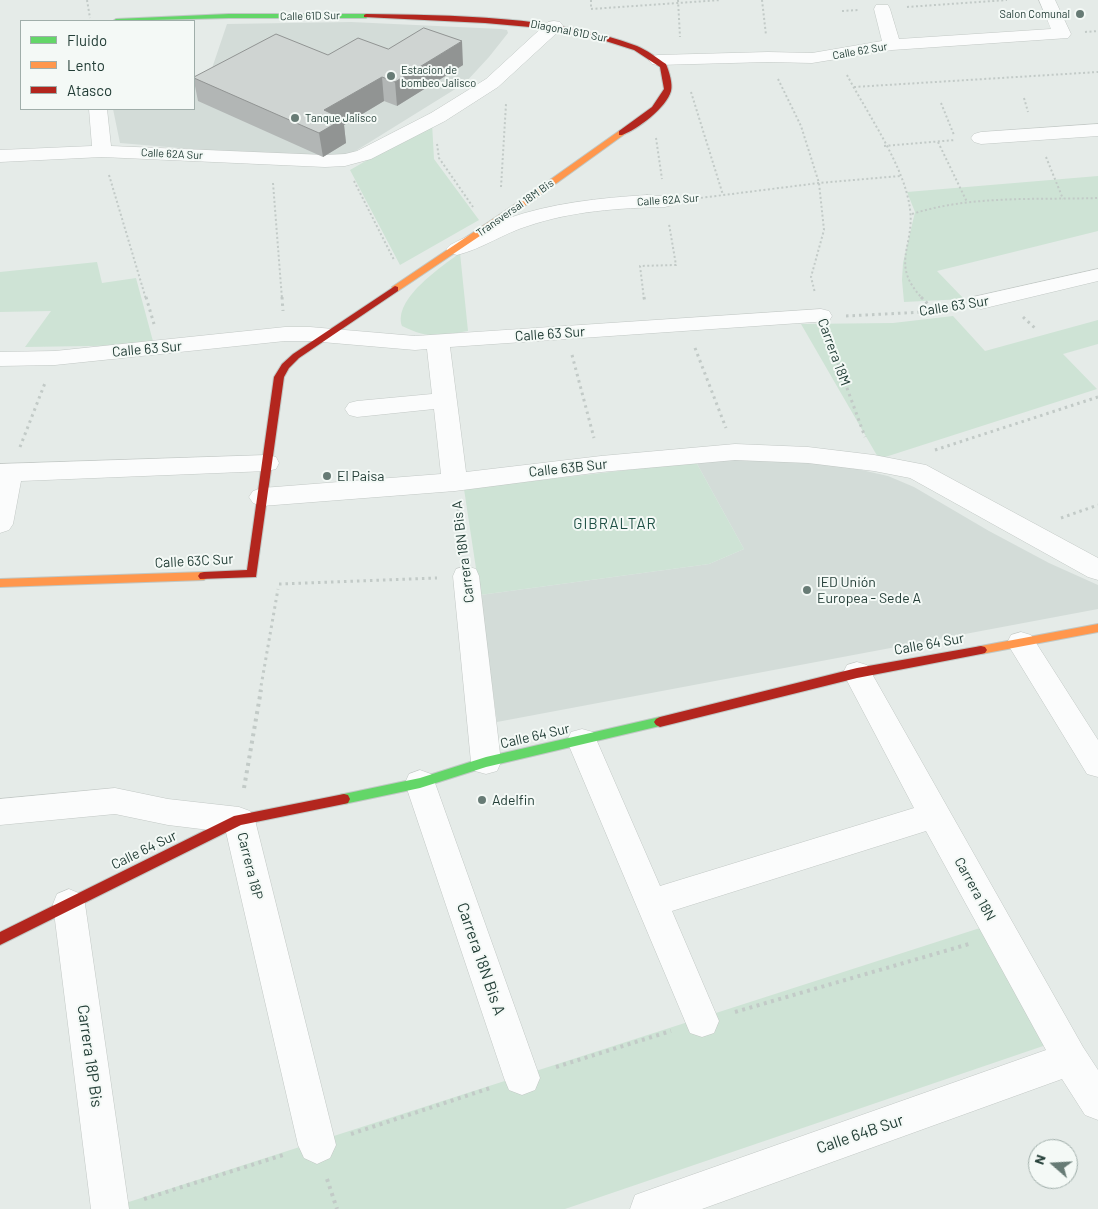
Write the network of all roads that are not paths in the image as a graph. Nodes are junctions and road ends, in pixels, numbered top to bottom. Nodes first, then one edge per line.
1 (1047, 0) edge
2 (882, 9) road end
3 (138, 20) edge
4 (504, 21) joint
5 (554, 26) junction
6 (892, 45) junction
7 (658, 60) junction
8 (98, 110) edge
9 (1098, 130) edge
10 (981, 138) dead end
11 (102, 151) junction
12 (0, 156) edge
13 (665, 201) road end
14 (444, 256) junction
15 (1098, 275) edge
16 (981, 302) road end
17 (820, 316) road end
18 (325, 336) junction
19 (438, 342) junction
20 (0, 360) edge
21 (444, 400) junction
22 (357, 409) dead end
23 (267, 463) junction
24 (5, 473) edge
25 (455, 482) junction
26 (262, 497) junction
27 (0, 524) edge
28 (1098, 570) edge
29 (466, 576) road end
30 (0, 583) edge
31 (1098, 628) edge
32 (1021, 643) junction
33 (857, 673) junction
34 (582, 741) junction
35 (486, 762) junction
36 (1098, 765) edge
37 (420, 783) junction
38 (0, 812) edge
39 (934, 815) junction
40 (239, 820) junction
41 (652, 903) junction
42 (69, 904) junction
43 (0, 939) edge
44 (702, 1021) dead end
45 (1070, 1059) junction
46 (522, 1078) dead end
47 (1098, 1102) edge
48 (317, 1145) dead end
49 (110, 1209) edge
50 (649, 1209) edge

1 - 6 street, Calle 62 Sur
2 - 6 street
3 - 4 street, Calle 61D Sur
4 - 5 street, Diagonal 61D Sur
5 - 7 street, Diagonal 61D Sur
5 - 11 street, Calle 62A Sur
6 - 7 street, Calle 62 Sur
7 - 14 street, Transversal 18M Bis
8 - 11 street
9 - 10 street
11 - 12 street, Calle 62A Sur
13 - 14 street, Calle 62A Sur
14 - 18 street, Transversal 18M Bis
15 - 16 street, Calle 63 Sur
17 - 19 street, Calle 63 Sur
18 - 19 street, Calle 63 Sur
18 - 20 street, Calle 63 Sur
18 - 23 street
19 - 21 street, Carrera 18N Bis A
21 - 22 street
21 - 25 street, Carrera 18N Bis A
23 - 24 street
23 - 26 street
24 - 27 street
25 - 26 street, Calle 63B Sur
25 - 28 street, Calle 63B Sur
26 - 30 street, Calle 63C Sur
29 - 35 street, Carrera 18N Bis A
31 - 32 street, Calle 64 Sur
32 - 33 street, Calle 64 Sur
32 - 36 street
33 - 34 street, Calle 64 Sur
33 - 39 street, Carrera 18N
34 - 35 street, Calle 64 Sur
34 - 41 street
35 - 37 street, Calle 64 Sur
37 - 40 street, Calle 64 Sur
37 - 46 street, Carrera 18N Bis A
38 - 40 street
39 - 41 street
39 - 45 street, Carrera 18N
40 - 42 street, Calle 64 Sur
40 - 48 street, Carrera 18P
41 - 44 street
42 - 43 street, Calle 64 Sur
42 - 49 street, Carrera 18P Bis
45 - 47 street, Carrera 18N
45 - 50 street, Calle 64B Sur

